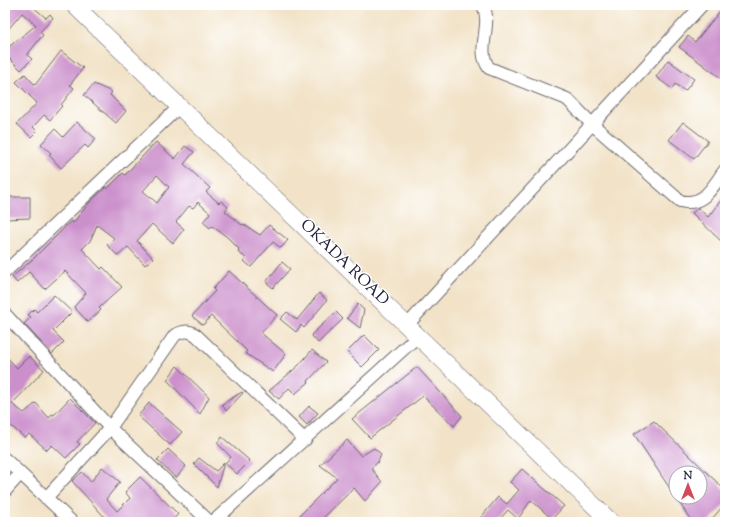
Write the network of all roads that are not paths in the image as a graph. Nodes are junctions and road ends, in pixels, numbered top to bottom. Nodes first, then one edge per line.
1 (74, 5) edge
2 (483, 5) edge
3 (702, 5) edge
4 (180, 106) junction
5 (592, 124) junction
6 (725, 170) edge
7 (5, 272) edge
8 (5, 314) edge
9 (413, 330) junction
10 (110, 428) junction
11 (305, 440) junction
12 (5, 458) edge
13 (20, 474) junction
14 (5, 491) edge
15 (46, 498) junction
16 (72, 522) edge
17 (210, 522) edge
18 (213, 522) edge
19 (611, 522) edge

1 - 4 street, OKADA ROAD
2 - 5 street
3 - 5 street
4 - 7 street
4 - 9 street, OKADA ROAD
5 - 6 street
5 - 9 street
8 - 10 street
9 - 11 street
9 - 19 street, OKADA ROAD
10 - 11 street
10 - 15 street
10 - 17 street
11 - 18 street
12 - 13 street
13 - 14 street
13 - 15 street
15 - 16 street

